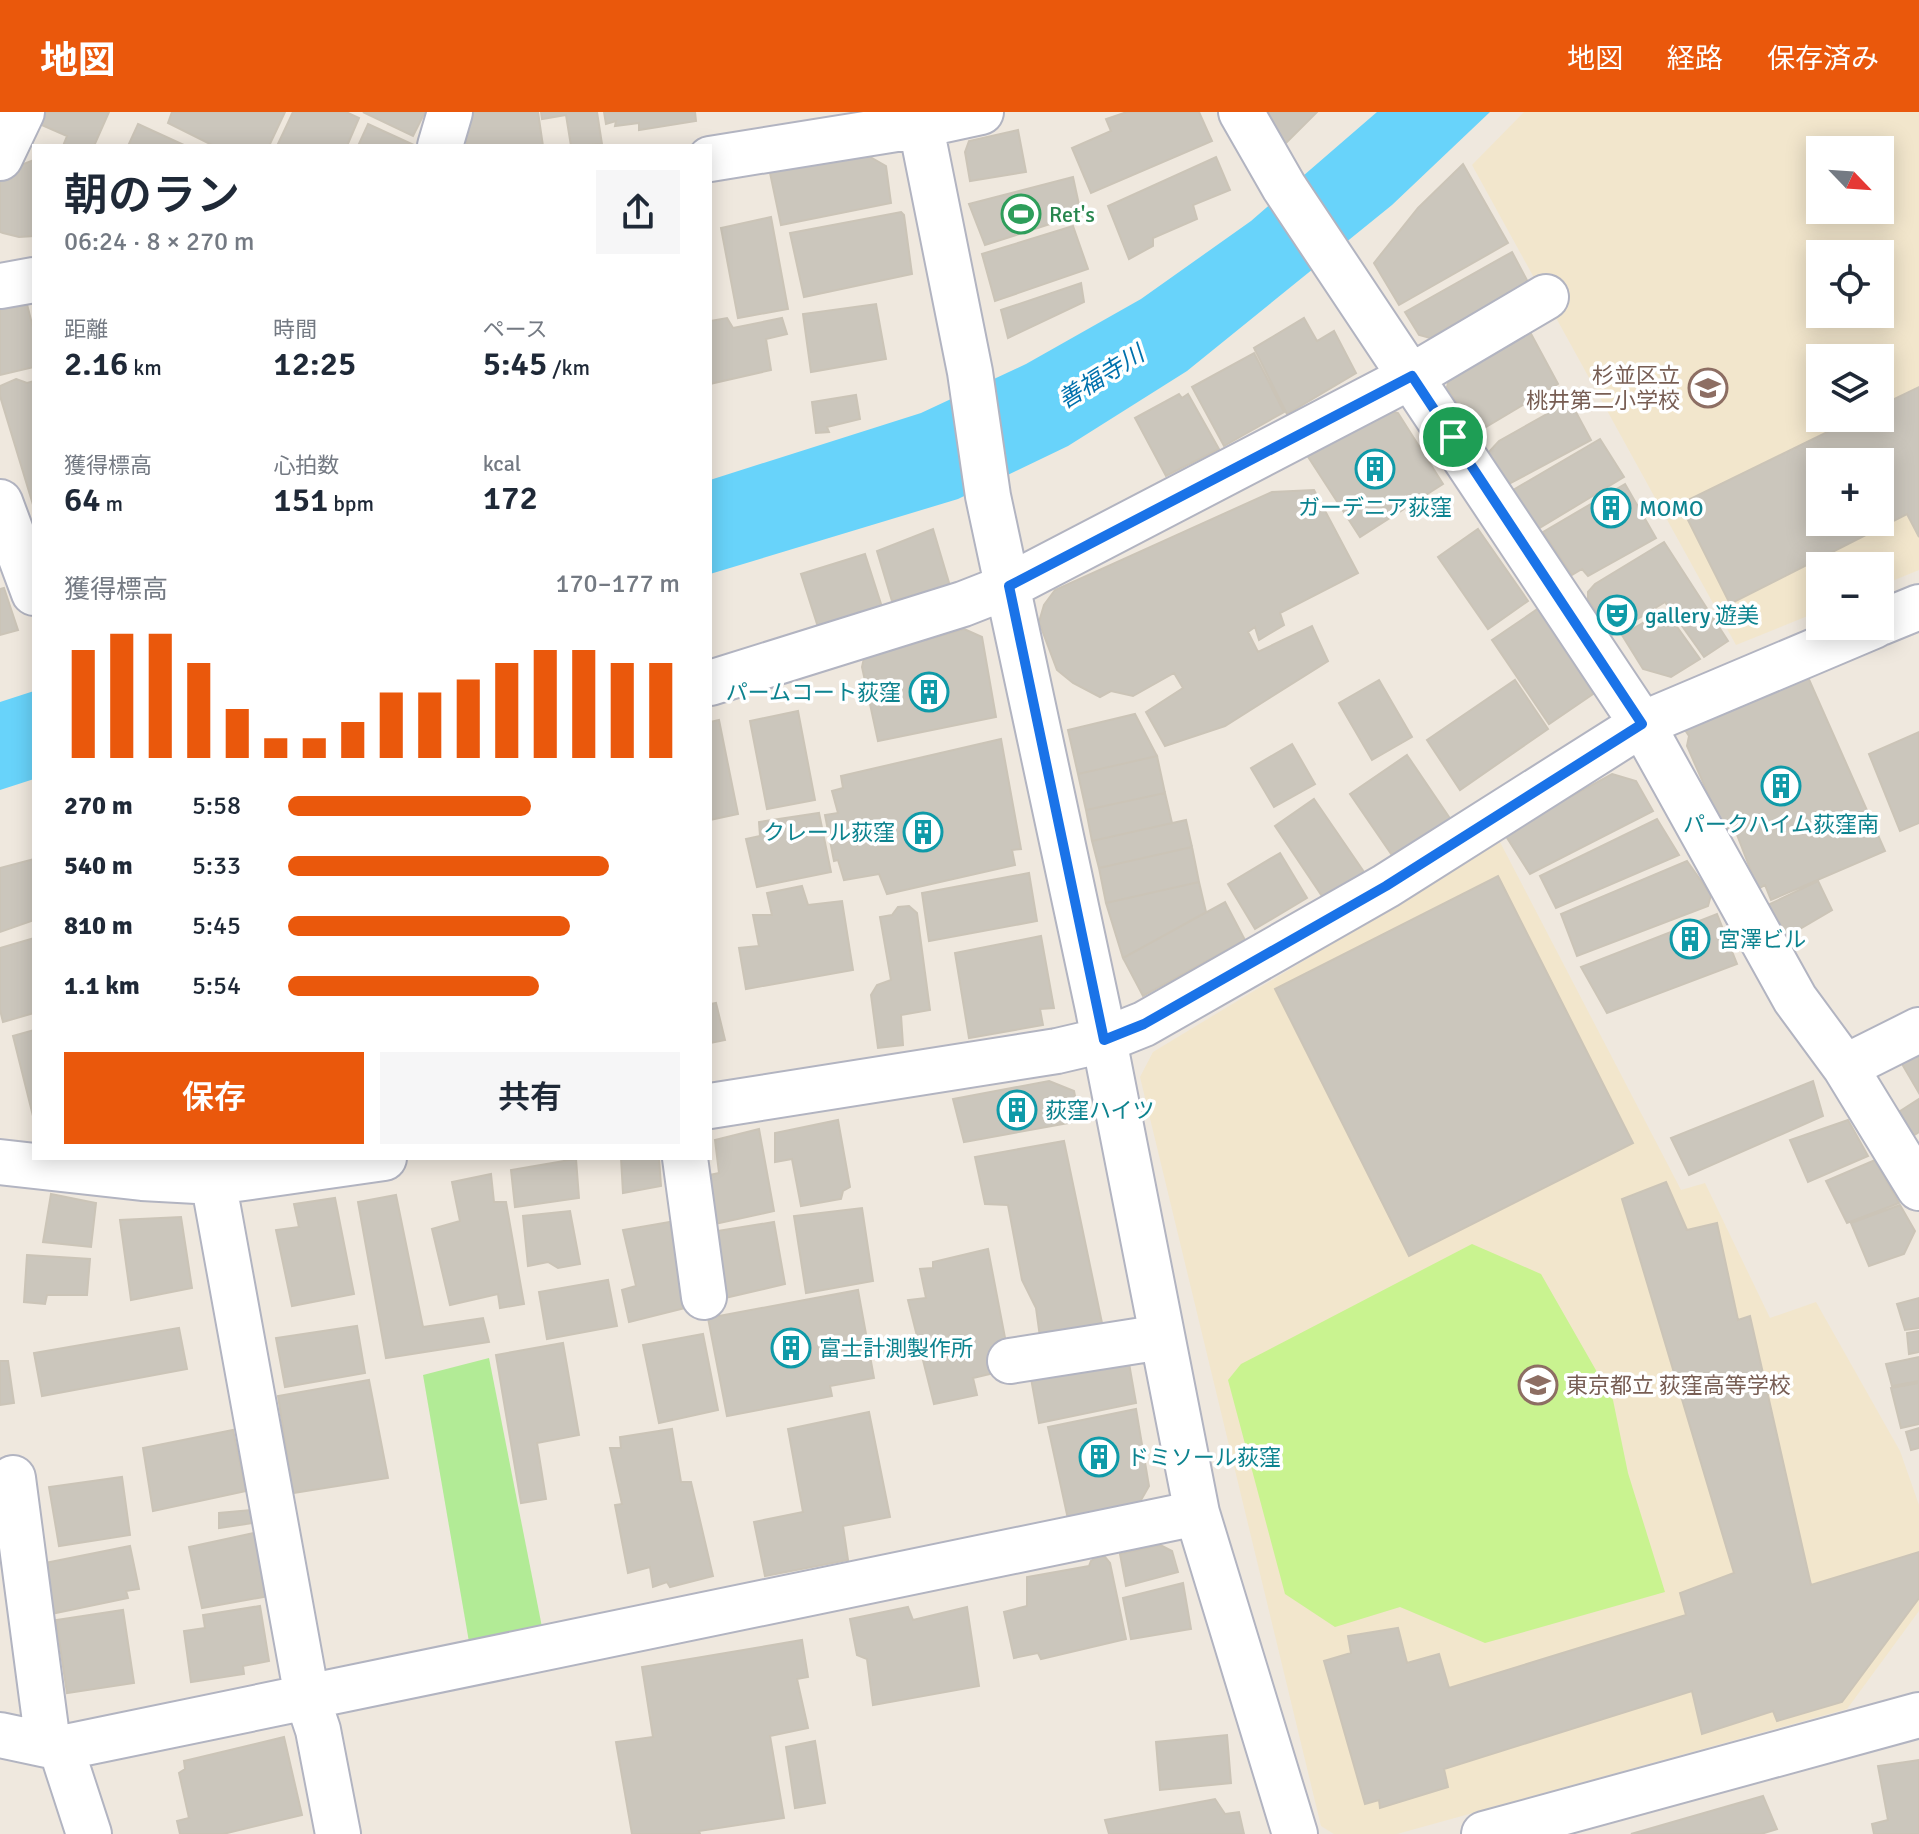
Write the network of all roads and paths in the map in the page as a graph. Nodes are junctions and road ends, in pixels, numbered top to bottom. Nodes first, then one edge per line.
1 (22, 112) edge
2 (450, 112) edge
3 (981, 112) edge
4 (1241, 112) edge
5 (919, 119) edge
6 (441, 144) edge
7 (0, 158) edge
8 (712, 159) edge
9 (32, 280) edge
10 (0, 286) edge
11 (1546, 297) dead end
12 (1412, 376) junction
13 (0, 502) edge
14 (23, 573) edge
15 (1009, 586) junction
16 (1919, 607) edge
17 (1894, 617) edge
18 (1841, 640) edge
19 (712, 682) edge
20 (1642, 724) junction
21 (1919, 1030) edge
22 (1104, 1040) junction
23 (1845, 1067) junction
24 (712, 1106) edge
25 (355, 1160) edge
26 (685, 1160) edge
27 (0, 1162) edge
28 (212, 1170) edge
29 (1919, 1188) edge
30 (704, 1297) dead end
31 (1162, 1337) junction
32 (1010, 1361) dead end
33 (13, 1478) dead end
34 (1197, 1513) junction
35 (10, 1524) edge
36 (307, 1697) junction
37 (1919, 1715) edge
38 (0, 1735) edge
39 (55, 1746) junction
40 (89, 1834) edge
41 (338, 1834) edge
42 (1295, 1834) edge
43 (1484, 1834) edge

1 - 7 street
2 - 6 street
3 - 5 street
4 - 12 street
5 - 8 street
5 - 15 street
9 - 10 street
11 - 12 street
12 - 15 street
12 - 20 street
13 - 14 street
15 - 19 street
15 - 22 street
16 - 17 street
18 - 20 street
20 - 22 street
20 - 23 street
21 - 23 street
22 - 24 street
22 - 31 street
23 - 29 street
25 - 28 street
26 - 30 street
27 - 28 street
28 - 36 street
31 - 32 street
31 - 34 street
33 - 35 street
34 - 36 street
34 - 42 street
35 - 39 street
36 - 39 street
36 - 41 street
37 - 43 street
38 - 39 street
39 - 40 street

